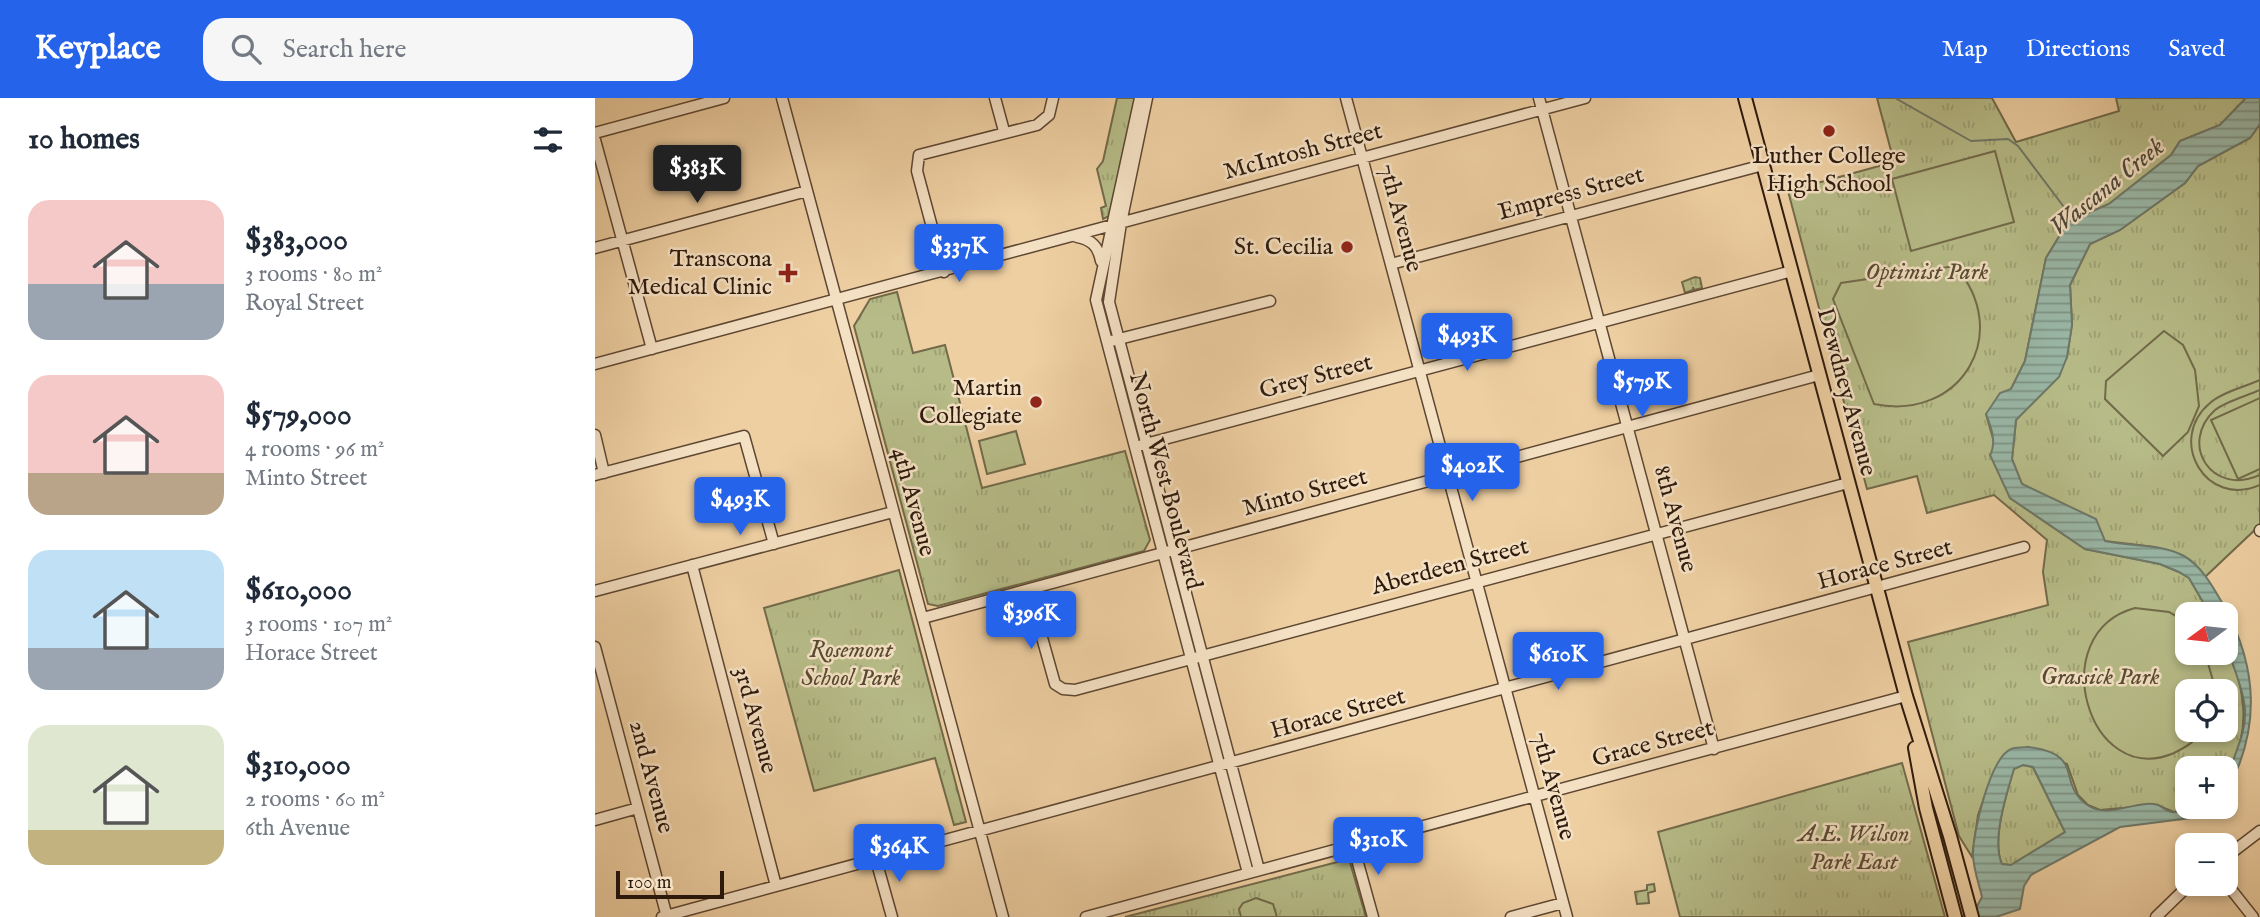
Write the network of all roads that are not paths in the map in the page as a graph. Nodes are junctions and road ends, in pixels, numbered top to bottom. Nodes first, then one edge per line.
1 (724, 98) edge
2 (782, 98) edge
3 (995, 98) edge
4 (1053, 98) edge
5 (1346, 98) edge
6 (1539, 98) edge
7 (1585, 98) edge
8 (1745, 98) edge
9 (1146, 99) edge
10 (1542, 109) junction
11 (1004, 131) junction
12 (595, 133) edge
13 (595, 140) edge
14 (1362, 158) junction
15 (1763, 165) junction
16 (807, 191) junction
17 (1571, 217) junction
18 (1116, 225) junction
19 (1073, 236) junction
20 (622, 241) junction
21 (595, 248) edge
22 (1391, 264) junction
23 (1102, 265) junction
24 (1791, 271) junction
25 (944, 272) junction
26 (835, 300) junction
27 (1270, 301) dead end
28 (1600, 322) junction
29 (1117, 340) junction
30 (1106, 342) junction
31 (652, 349) junction
32 (595, 364) edge
33 (1420, 370) junction
34 (1819, 375) junction
35 (1629, 427) junction
36 (595, 435) edge
37 (1145, 444) junction
38 (1134, 447) junction
39 (600, 474) edge
40 (1448, 477) junction
41 (1848, 483) junction
42 (893, 512) junction
43 (1657, 534) junction
44 (774, 544) junction
45 (2024, 547) dead end
46 (1174, 550) junction
47 (1163, 553) junction
48 (692, 565) junction
49 (1476, 582) junction
50 (1877, 590) junction
51 (595, 591) edge
52 (1029, 591) junction
53 (923, 618) junction
54 (1686, 641) junction
55 (595, 647) edge
56 (1202, 655) junction
57 (1191, 658) junction
58 (1506, 690) junction
59 (1906, 696) junction
60 (1714, 749) junction
61 (1231, 764) junction
62 (1220, 767) junction
63 (1534, 797) junction
64 (638, 808) junction
65 (595, 820) edge
66 (979, 831) junction
67 (2260, 831) edge
68 (1353, 845) junction
69 (2238, 848) edge
70 (876, 860) junction
71 (1254, 871) junction
72 (776, 886) junction
73 (2178, 896) edge
74 (2236, 896) edge
75 (1563, 903) junction
76 (1115, 914) edge
77 (665, 917) edge
78 (892, 917) edge
79 (1003, 917) edge
80 (1086, 917) edge
81 (1373, 917) edge
82 (1511, 917) edge
83 (1567, 917) edge
84 (1955, 917) edge
85 (1972, 917) edge
86 (2156, 917) edge
87 (2253, 917) edge

1 - 12 street
2 - 16 street, 4th Avenue
3 - 11 street
4 - 11 street
5 - 14 street, 7th Avenue
6 - 10 street, 8th Avenue
7 - 10 street, McIntosh Street
8 - 15 main road, Dewdney Avenue
9 - 18 street, North West Boulevard
10 - 14 street, McIntosh Street
10 - 17 street, 8th Avenue
11 - 25 street
13 - 20 street
14 - 18 street, McIntosh Street
14 - 22 street, 7th Avenue
15 - 17 street, Empress Street
15 - 24 main road, Dewdney Avenue
16 - 20 street
16 - 26 street, 4th Avenue
17 - 22 street, Empress Street
17 - 28 street, 8th Avenue
18 - 19 street, McIntosh Street
18 - 23 street, North West Boulevard
18 - 29 street, North West Boulevard
19 - 23 street
19 - 25 street, McIntosh Street
20 - 21 street
20 - 31 street
22 - 33 street, 7th Avenue
23 - 30 street, North West Boulevard
24 - 28 street, Grey Street
24 - 34 main road, Dewdney Avenue
25 - 26 street, McIntosh Street
26 - 31 street, McIntosh Street
26 - 42 street, 4th Avenue
27 - 29 street
28 - 33 street, Grey Street
28 - 35 street, 8th Avenue
29 - 30 street
29 - 37 street, North West Boulevard
30 - 38 street, North West Boulevard
31 - 32 street, McIntosh Street
33 - 37 street, Grey Street
33 - 40 street, 7th Avenue
34 - 35 street, Minto Street
34 - 41 main road, Dewdney Avenue
35 - 40 street, Minto Street
35 - 43 street, 8th Avenue
36 - 39 street
37 - 38 street, Grey Street
37 - 46 street, North West Boulevard
38 - 47 street, North West Boulevard
39 - 44 street
40 - 46 street, Minto Street
40 - 49 street, 7th Avenue
41 - 43 street, Aberdeen Street
41 - 50 main road, Dewdney Avenue
42 - 44 street
42 - 53 street, 4th Avenue
43 - 49 street, Aberdeen Street
43 - 54 street, 8th Avenue
44 - 48 street
45 - 50 street, Horace Street
46 - 47 street, Minto Street
46 - 56 street, North West Boulevard
47 - 52 street, Minto Street
47 - 57 street, North West Boulevard
48 - 51 street
48 - 72 street, 3rd Avenue
49 - 56 street, Aberdeen Street
49 - 58 street, 7th Avenue
50 - 54 street, Horace Street
50 - 59 main road, Dewdney Avenue
52 - 53 street, Minto Street
52 - 57 street, Aberdeen Street
53 - 66 street, 4th Avenue
54 - 58 street, Horace Street
54 - 60 street, 8th Avenue
55 - 64 street, 2nd Avenue
56 - 57 street, Aberdeen Street
56 - 61 street, North West Boulevard
57 - 62 street, North West Boulevard
58 - 61 street, Horace Street
58 - 63 street, 7th Avenue
59 - 60 street, Grace Street
59 - 84 main road, Dewdney Avenue
59 - 85 main road, Dewdney Avenue
60 - 63 street, Grace Street
61 - 62 street, Horace Street
61 - 71 street, North West Boulevard
62 - 66 street, Horace Street
62 - 71 street, North West Boulevard
63 - 68 street, Grace Street
63 - 75 street, 7th Avenue
64 - 65 street
64 - 77 street, 2nd Avenue
66 - 70 street, Horace Street
66 - 79 street, 4th Avenue
67 - 69 street
68 - 71 street, Grace Street
68 - 81 street
70 - 72 street, Horace Street
70 - 78 street
71 - 76 street, Grace Street
72 - 77 street, Horace Street
73 - 86 street
74 - 87 street
75 - 82 street
75 - 83 street, 7th Avenue
76 - 80 street, Grace Street

